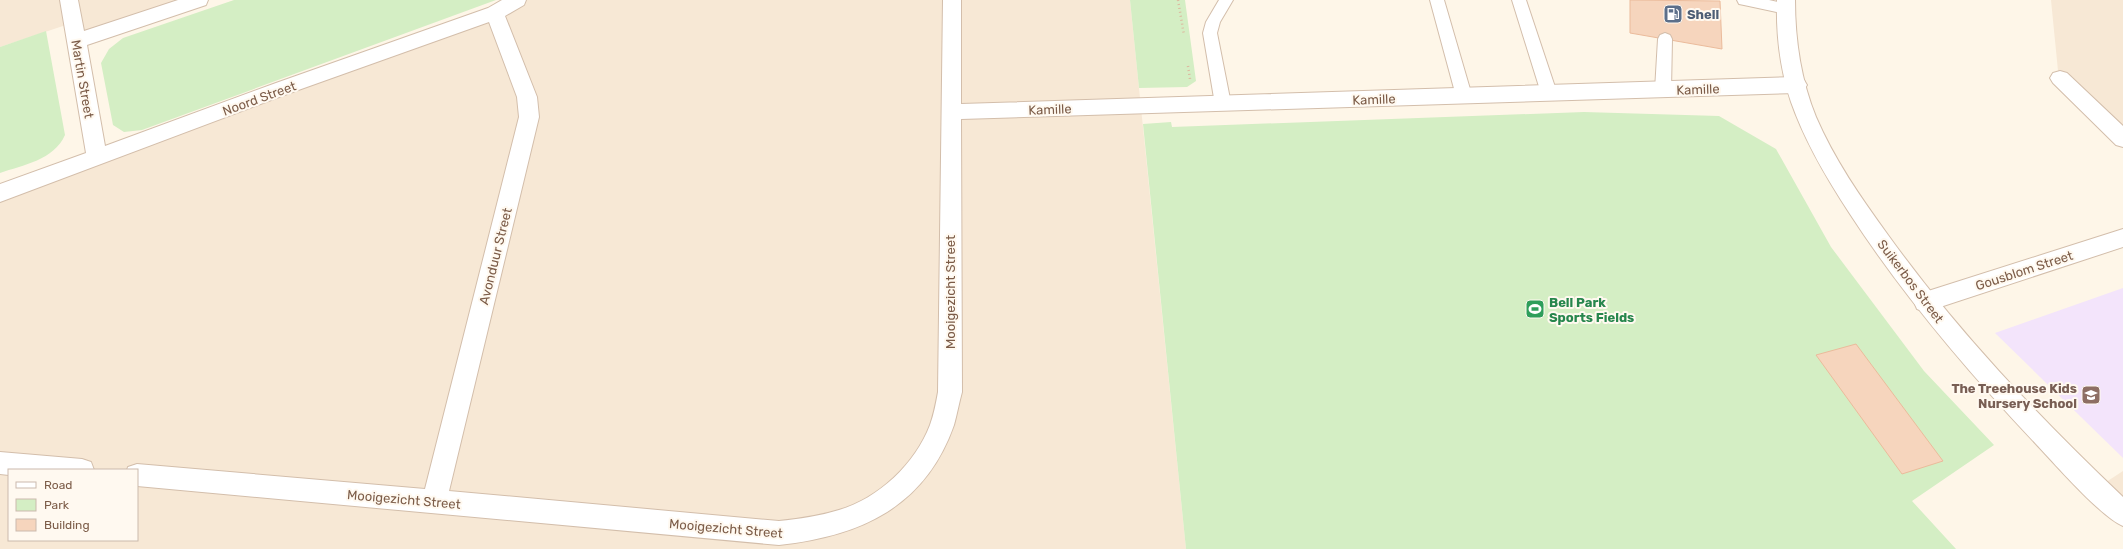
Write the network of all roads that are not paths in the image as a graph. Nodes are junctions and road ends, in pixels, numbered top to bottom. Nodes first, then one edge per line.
1 (69, 0) edge
2 (199, 0) edge
3 (517, 0) edge
4 (952, 0) edge
5 (1226, 0) edge
6 (1437, 0) edge
7 (1519, 0) edge
8 (1744, 0) edge
9 (1786, 5) edge
10 (495, 13) junction
11 (1665, 39) dead end
12 (76, 41) junction
13 (2060, 78) dead end
14 (1797, 85) junction
15 (1663, 90) junction
16 (1550, 93) junction
17 (1464, 96) junction
18 (1223, 104) junction
19 (951, 112) junction
20 (2123, 139) edge
21 (97, 158) junction
22 (0, 193) edge
23 (2123, 238) edge
24 (1925, 302) junction
25 (0, 463) edge
26 (70, 469) edge
27 (138, 475) edge
28 (434, 501) junction
29 (2123, 514) edge

1 - 12 street, Martin Street
2 - 12 street
3 - 10 street, Noord Street
4 - 19 street, Mooigezicht Street
5 - 18 lane
6 - 17 lane
7 - 16 lane
8 - 9 lane
9 - 14 street, Suikerbos Street
10 - 21 street, Noord Street
10 - 28 street, Avonduur Street
11 - 15 lane
12 - 21 street, Martin Street
13 - 20 street
14 - 15 street, Kamille
14 - 24 street, Suikerbos Street
15 - 16 street, Kamille
16 - 17 street, Kamille
17 - 18 street, Kamille
18 - 19 street, Kamille
19 - 28 street, Mooigezicht Street
21 - 22 street, Noord Street
23 - 24 street, Gousblom Street
24 - 29 street, Suikerbos Street
25 - 26 street
27 - 28 street, Mooigezicht Street

